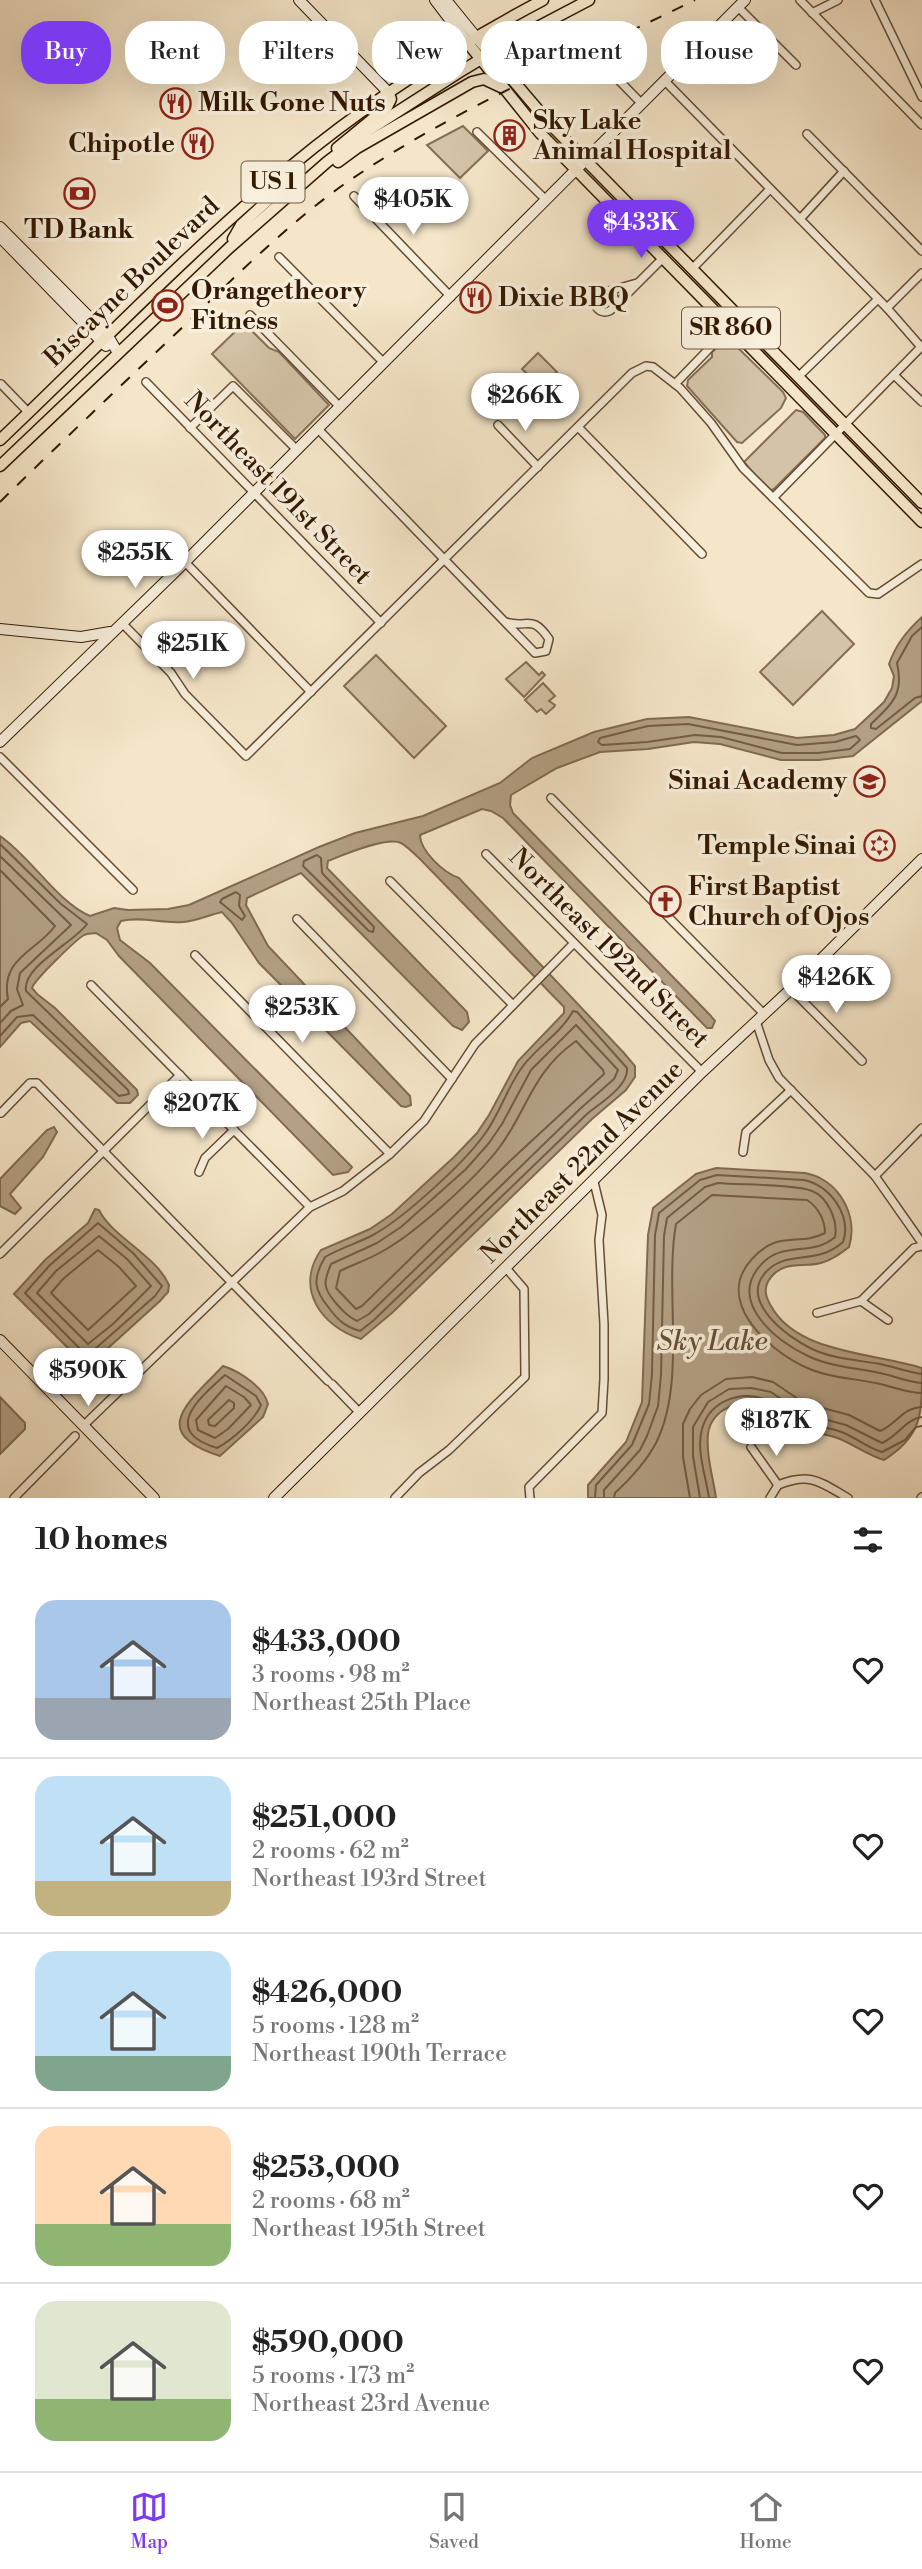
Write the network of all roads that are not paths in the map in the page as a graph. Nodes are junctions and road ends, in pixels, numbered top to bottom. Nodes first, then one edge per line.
1 (299, 0) edge
2 (435, 0) edge
3 (446, 0) edge
4 (543, 0) edge
5 (800, 0) edge
6 (838, 0) edge
7 (875, 0) edge
8 (585, 1) edge
9 (742, 3) edge
10 (812, 13) junction
11 (548, 21) edge
12 (724, 21) edge
13 (471, 40) junction
14 (481, 52) edge
15 (481, 60) edge
16 (796, 65) dead end
17 (661, 83) edge
18 (508, 84) edge
19 (510, 84) edge
20 (622, 84) edge
21 (668, 84) edge
22 (510, 87) junction
23 (388, 92) junction
24 (922, 97) edge
25 (413, 102) junction
26 (641, 103) junction
27 (919, 116) edge
28 (922, 125) edge
29 (477, 132) dead end
30 (807, 134) dead end
31 (586, 160) junction
32 (327, 162) junction
33 (292, 166) junction
34 (576, 170) junction
35 (844, 171) junction
36 (770, 189) junction
37 (289, 194) junction
38 (354, 196) dead end
39 (546, 200) junction
40 (800, 219) junction
41 (0, 227) edge
42 (0, 237) edge
43 (229, 248) junction
44 (922, 251) edge
45 (279, 257) dead end
46 (663, 258) junction
47 (690, 267) junction
48 (922, 272) edge
49 (638, 282) junction
50 (605, 292) junction
51 (451, 297) junction
52 (878, 299) junction
53 (614, 307) junction
54 (887, 309) junction
55 (250, 316) dead end
56 (730, 327) junction
57 (756, 334) junction
58 (105, 339) junction
59 (922, 346) edge
60 (118, 353) junction
61 (384, 363) junction
62 (894, 374) junction
63 (798, 377) junction
64 (146, 382) dead end
65 (1, 384) edge
66 (675, 384) junction
67 (922, 402) edge
68 (340, 407) junction
69 (29, 413) junction
70 (498, 425) dead end
71 (845, 425) junction
72 (190, 428) junction
73 (578, 428) junction
74 (318, 429) junction
75 (835, 434) junction
76 (0, 440) edge
77 (297, 450) junction
78 (0, 466) edge
79 (538, 467) junction
80 (253, 494) junction
81 (772, 498) junction
82 (922, 503) edge
83 (922, 522) edge
84 (702, 555) dead end
85 (445, 559) junction
86 (185, 562) junction
87 (922, 564) edge
88 (506, 622) junction
89 (381, 623) junction
90 (118, 627) junction
91 (0, 629) edge
92 (312, 692) junction
93 (0, 742) edge
94 (0, 757) edge
95 (551, 799) dead end
96 (486, 854) dead end
97 (922, 859) edge
98 (390, 881) dead end
99 (133, 891) dead end
100 (297, 919) dead end
101 (574, 943) junction
102 (195, 955) dead end
103 (91, 985) dead end
104 (790, 989) junction
105 (513, 1005) junction
106 (760, 1018) junction
107 (862, 1061) dead end
108 (702, 1072) junction
109 (180, 1075) junction
110 (452, 1079) junction
111 (791, 1090) junction
112 (1, 1113) edge
113 (922, 1128) edge
114 (234, 1129) junction
115 (103, 1152) junction
116 (743, 1152) dead end
117 (390, 1154) junction
118 (199, 1172) dead end
119 (876, 1177) junction
120 (594, 1181) junction
121 (310, 1207) junction
122 (922, 1245) edge
123 (0, 1254) edge
124 (506, 1268) junction
125 (233, 1283) junction
126 (861, 1301) junction
127 (817, 1313) dead end
128 (888, 1320) dead end
129 (0, 1340) edge
130 (359, 1412) junction
131 (84, 1425) junction
132 (75, 1436) dead end
133 (751, 1447) dead end
134 (778, 1485) junction
135 (148, 1496) edge
136 (14, 1498) edge
137 (274, 1498) edge
138 (395, 1498) edge
139 (530, 1498) edge
140 (770, 1498) edge
141 (848, 1498) edge

1 - 23 street
2 - 13 street
3 - 13 street
4 - 13 main road, Biscayne Boulevard / US 1
5 - 10 street
6 - 10 street
7 - 24 street
8 - 11 main road, Biscayne Boulevard / US 1
9 - 12 street
9 - 16 street
10 - 27 street
13 - 14 main road, SR 860
13 - 23 main road, Biscayne Boulevard / US 1
15 - 25 main road, Biscayne Boulevard / US 1
17 - 26 street
18 - 22 main road, SR 860
19 - 22 main road
20 - 26 street
21 - 36 street
22 - 31 main road, SR 860
22 - 34 main road, SR 860
22 - 37 main road
23 - 25 main road
23 - 32 main road
23 - 33 main road, Biscayne Boulevard / US 1
25 - 32 main road, Biscayne Boulevard / US 1
26 - 31 street
27 - 28 street
29 - 39 street
30 - 35 street
31 - 34 street
31 - 47 main road, SR 860
32 - 37 main road, Biscayne Boulevard / US 1
33 - 43 main road
33 - 58 main road, Biscayne Boulevard / US 1
34 - 39 street
34 - 46 main road, SR 860
35 - 40 street
35 - 44 street
36 - 40 street
36 - 47 street
37 - 43 main road, Biscayne Boulevard / US 1
38 - 51 street
39 - 51 street
40 - 52 street
41 - 58 street
42 - 58 street
43 - 60 main road, Biscayne Boulevard / US 1
45 - 61 street
46 - 47 main road
46 - 49 street
46 - 56 main road, SR 860
47 - 57 main road, SR 860
48 - 54 street
49 - 50 street
49 - 53 street
50 - 53 street
50 - 53 street
51 - 61 street
52 - 54 street
52 - 63 street
54 - 59 street
55 - 68 street
56 - 57 main road
56 - 66 street
56 - 75 main road, SR 860
57 - 63 main road, SR 860
58 - 60 street
58 - 69 main road, Biscayne Boulevard / US 1
59 - 62 street
60 - 78 main road, Biscayne Boulevard / US 1
61 - 68 street
62 - 67 street
62 - 71 street
63 - 71 main road, SR 860
64 - 72 street, Northeast 191st Street
65 - 69 street
66 - 73 street
66 - 81 street
68 - 74 street
69 - 76 main road, Biscayne Boulevard / US 1
70 - 79 street
71 - 75 street
71 - 82 main road, SR 860
72 - 77 street
72 - 80 street, Northeast 191st Street
73 - 79 street
73 - 84 street
74 - 77 street
74 - 85 street
75 - 81 street
75 - 83 main road, SR 860
77 - 80 street
79 - 85 street
80 - 86 street
80 - 89 street, Northeast 191st Street
81 - 87 street
85 - 88 street
85 - 89 street
86 - 90 street
86 - 92 street
88 - 88 street
89 - 92 street
90 - 91 street
90 - 92 street
90 - 93 street
94 - 99 street
95 - 106 street
96 - 101 street, Northeast 192nd Street
97 - 104 street, Northeast 22nd Avenue
98 - 105 street
100 - 110 street
101 - 105 street
101 - 108 street, Northeast 192nd Street
102 - 117 street
103 - 109 street
104 - 106 street, Northeast 22nd Avenue
104 - 107 street
105 - 110 street
106 - 108 street, Northeast 22nd Avenue
106 - 111 street
108 - 120 street, Northeast 22nd Avenue
109 - 114 street
109 - 115 street
110 - 117 street
111 - 116 street
111 - 119 street
112 - 115 street
113 - 119 street
114 - 118 street
114 - 121 street
115 - 123 street
115 - 125 street
117 - 121 street
119 - 122 street
120 - 124 street, Northeast 22nd Avenue
120 - 139 street
121 - 125 street
122 - 126 street
124 - 130 street, Northeast 22nd Avenue
124 - 138 street
125 - 130 street
125 - 131 street
126 - 127 street
126 - 128 street
129 - 131 street
130 - 137 street, Northeast 22nd Avenue
131 - 135 street
132 - 136 street
133 - 134 street
134 - 140 street
134 - 141 street

